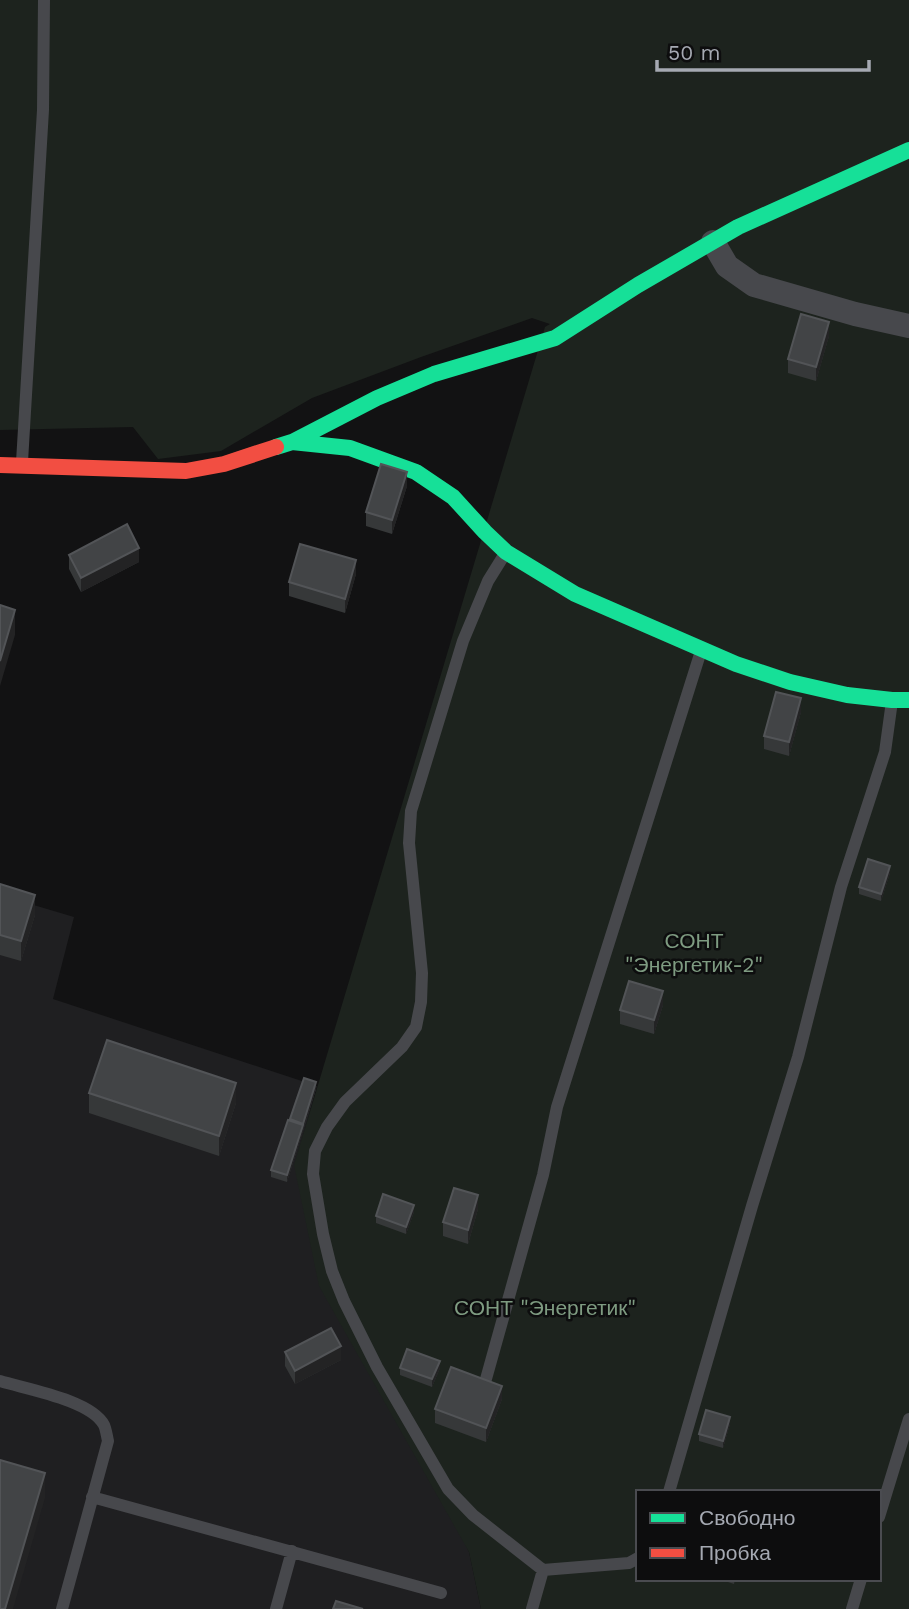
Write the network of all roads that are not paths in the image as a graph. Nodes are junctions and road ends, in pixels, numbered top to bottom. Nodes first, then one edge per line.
1 (44, 0) edge
2 (909, 150) edge
3 (713, 242) junction
4 (909, 326) edge
5 (292, 443) junction
6 (0, 465) edge
7 (22, 466) junction
8 (506, 552) junction
9 (702, 649) junction
10 (909, 699) edge
11 (892, 700) junction
12 (486, 1379) edge
13 (0, 1381) edge
14 (909, 1419) edge
15 (671, 1490) edge
16 (92, 1497) junction
17 (881, 1510) edge
18 (292, 1551) junction
19 (636, 1559) edge
20 (543, 1570) junction
21 (859, 1581) edge
22 (441, 1593) dead end
23 (62, 1609) edge
24 (276, 1609) edge
25 (532, 1609) edge
26 (852, 1609) edge

1 - 7 lane
2 - 3 street
3 - 4 street
3 - 5 street
5 - 7 street
5 - 8 street
6 - 7 street
8 - 9 street
8 - 20 lane
9 - 11 street
9 - 12 lane
10 - 11 street
11 - 15 lane
13 - 16 lane
14 - 17 lane
16 - 18 lane
16 - 23 lane
18 - 22 lane
18 - 24 lane
19 - 20 lane
20 - 25 lane
21 - 26 lane

